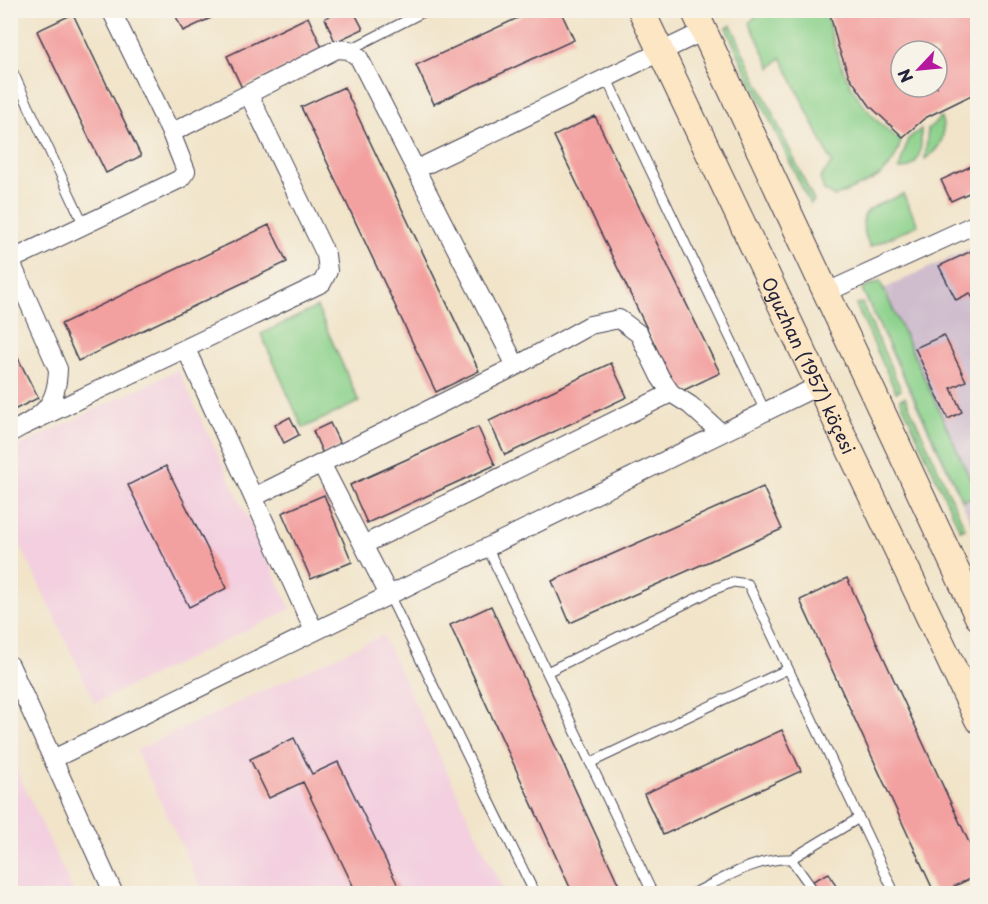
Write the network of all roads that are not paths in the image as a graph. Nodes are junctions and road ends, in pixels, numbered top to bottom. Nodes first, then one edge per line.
1 (111, 10) edge
2 (427, 10) edge
3 (641, 10) edge
4 (699, 21) edge
5 (349, 50) junction
6 (661, 53) junction
7 (10, 66) edge
8 (607, 79) junction
9 (249, 95) junction
10 (171, 133) junction
11 (417, 169) junction
12 (978, 223) edge
13 (84, 225) junction
14 (11, 260) edge
15 (825, 293) junction
16 (186, 349) junction
17 (516, 366) junction
18 (818, 386) junction
19 (671, 393) junction
20 (765, 411) junction
21 (17, 429) edge
22 (721, 433) junction
23 (321, 463) junction
24 (254, 497) junction
25 (363, 545) junction
26 (487, 547) junction
27 (389, 595) junction
28 (978, 617) edge
29 (314, 632) junction
30 (10, 665) edge
31 (788, 669) junction
32 (546, 672) junction
33 (978, 720) edge
34 (53, 759) junction
35 (590, 763) junction
36 (859, 818) junction
37 (791, 859) junction
38 (114, 894) edge
39 (535, 894) edge
40 (653, 894) edge
41 (692, 894) edge
42 (816, 894) edge
43 (895, 894) edge

1 - 10 street
2 - 5 lane
3 - 6 main road, Oguzhan (1957) köçesi
4 - 6 street
4 - 15 main road
5 - 9 street
5 - 11 street
6 - 8 street
6 - 18 main road, Oguzhan (1957) köçesi
7 - 13 lane
8 - 11 street
8 - 20 lane
9 - 10 street
9 - 16 street
10 - 13 street
11 - 17 street
12 - 15 street
13 - 14 street
14 - 21 street
15 - 28 main road
16 - 21 street
16 - 24 street
17 - 19 street
17 - 23 street
18 - 20 street
18 - 33 main road, Oguzhan (1957) köçesi
19 - 22 street
19 - 25 street
20 - 22 street
22 - 26 street
23 - 24 street
23 - 25 street
24 - 29 street
25 - 27 street
26 - 27 street
26 - 32 lane
27 - 29 street
27 - 39 lane
29 - 34 street
30 - 34 street
31 - 32 lane
31 - 35 lane
31 - 36 lane
32 - 35 lane
34 - 38 street
35 - 40 lane
36 - 37 lane
36 - 43 lane
37 - 41 lane
37 - 42 lane

